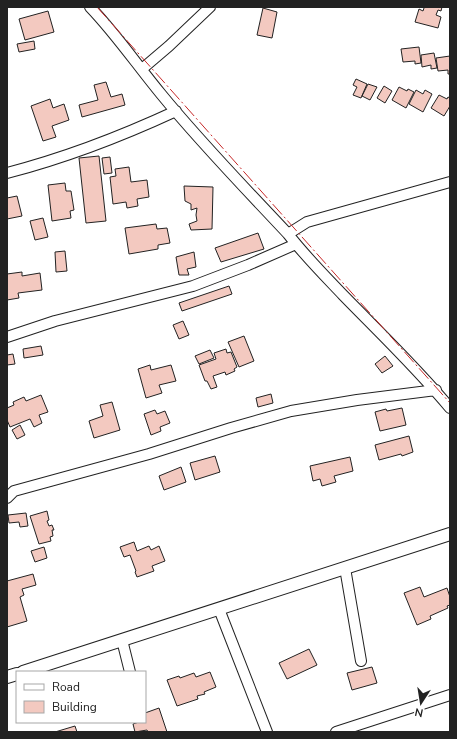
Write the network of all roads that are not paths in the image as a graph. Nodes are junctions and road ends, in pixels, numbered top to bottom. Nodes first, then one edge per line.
1 (90, 7) edge
2 (210, 7) edge
3 (142, 69) junction
4 (176, 111) junction
5 (7, 173) edge
6 (450, 182) edge
7 (288, 234) junction
8 (296, 244) junction
9 (7, 337) edge
10 (436, 390) junction
11 (450, 408) edge
12 (7, 498) edge
13 (450, 534) edge
14 (345, 568) junction
15 (219, 609) junction
16 (122, 640) junction
17 (361, 661) dead end
18 (26, 671) edge
19 (130, 671) edge
20 (450, 695) edge
21 (267, 732) edge
22 (336, 732) edge

1 - 3 street
2 - 3 street
3 - 4 street
4 - 5 street
4 - 7 street
6 - 7 street
7 - 8 street
8 - 9 street
8 - 10 street
10 - 11 street
10 - 12 street
13 - 14 street
14 - 15 street
14 - 17 street
15 - 16 street
15 - 21 street
16 - 18 street
16 - 19 street
20 - 22 street

